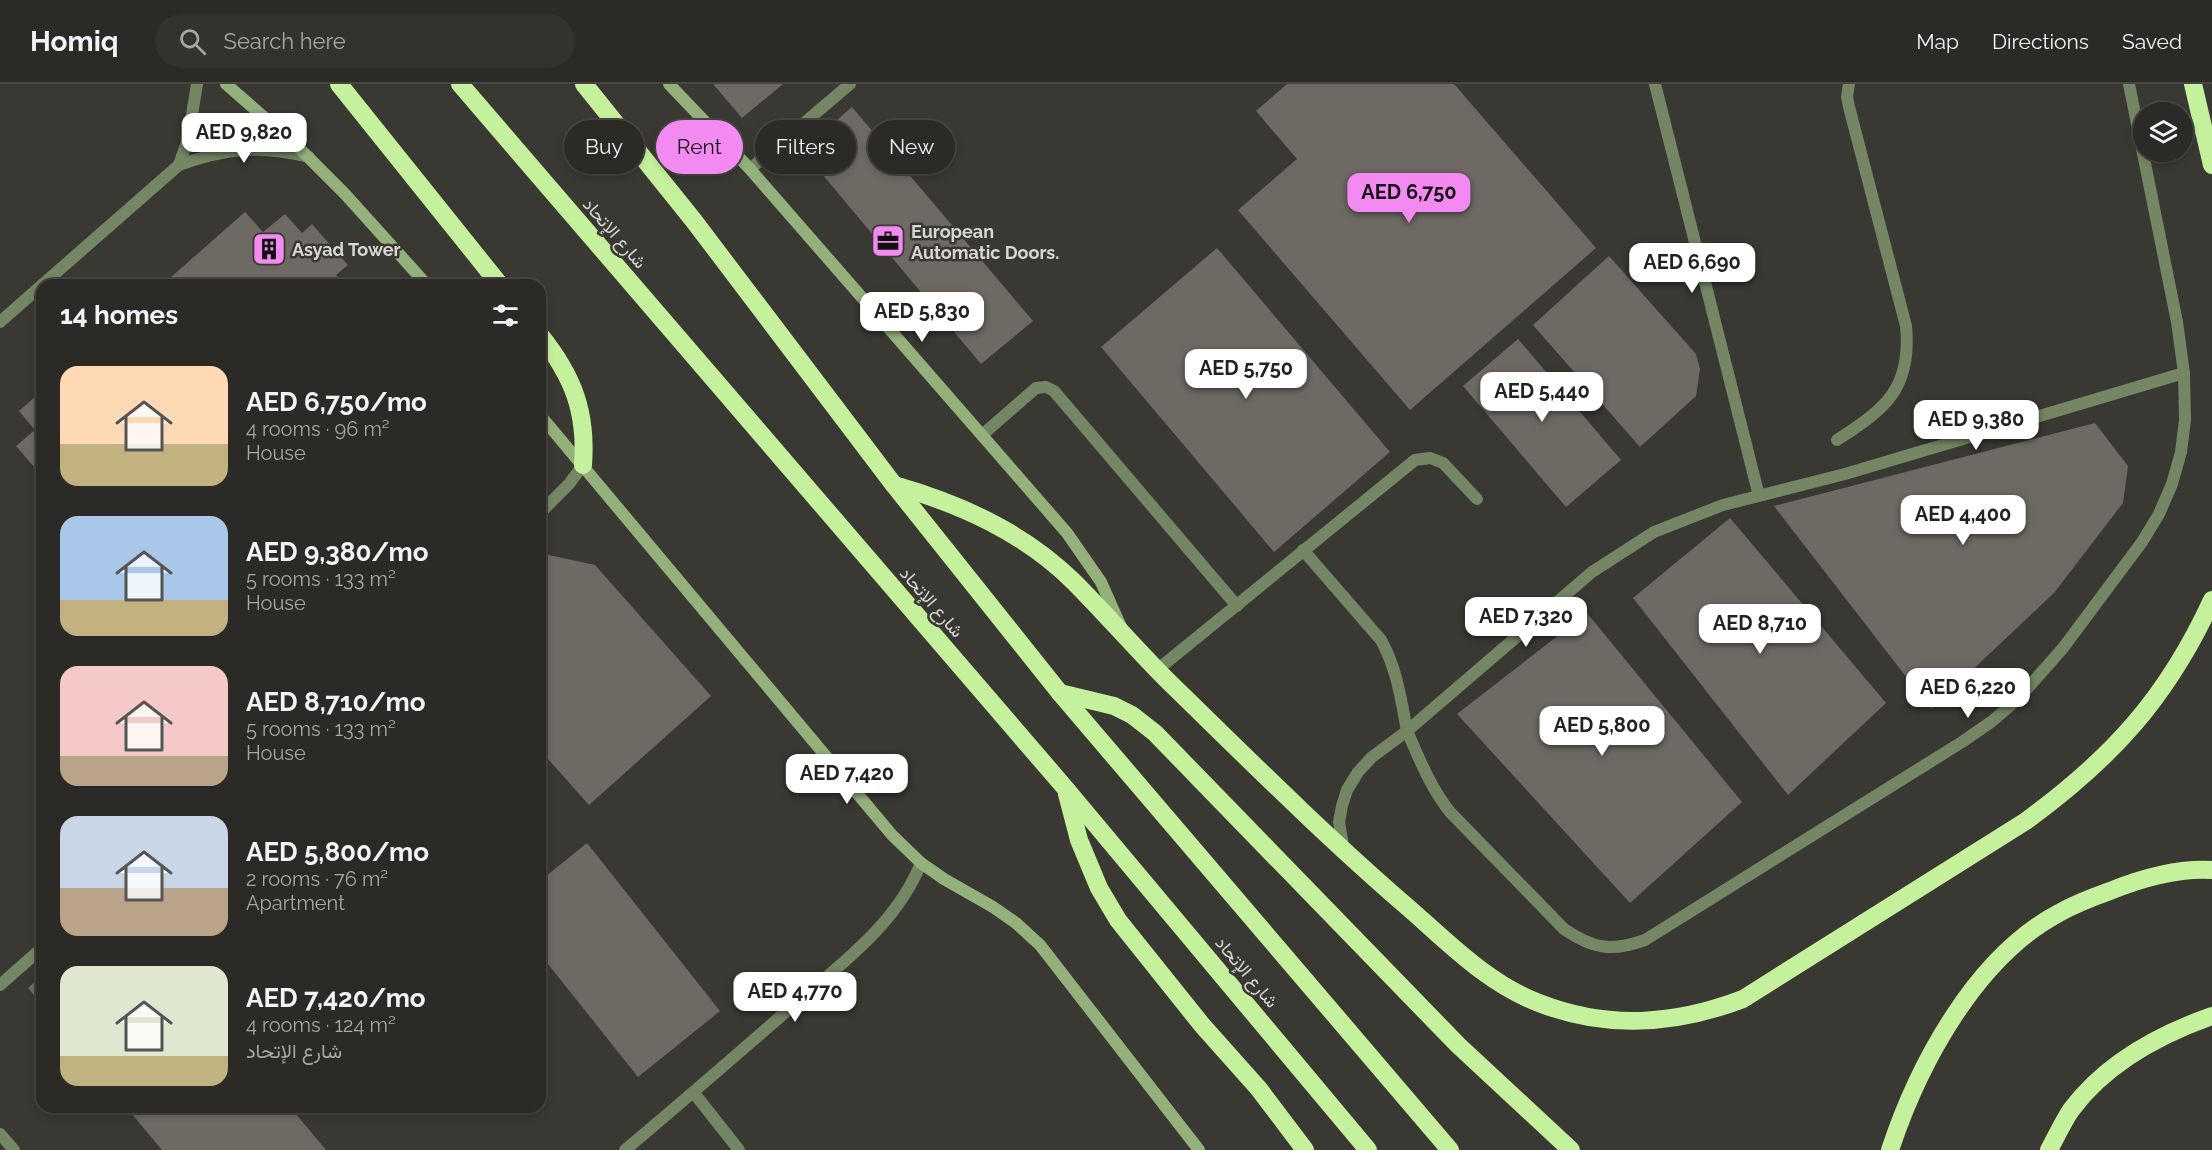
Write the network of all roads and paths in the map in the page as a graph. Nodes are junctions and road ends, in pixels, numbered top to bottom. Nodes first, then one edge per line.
1 (197, 84) edge
2 (226, 84) edge
3 (339, 84) edge
4 (460, 84) edge
5 (584, 84) edge
6 (669, 84) edge
7 (850, 84) edge
8 (1655, 84) edge
9 (1849, 84) edge
10 (2129, 84) edge
11 (2193, 84) edge
12 (309, 158) junction
13 (179, 165) junction
14 (2212, 165) edge
15 (750, 169) junction
16 (49, 279) edge
17 (422, 279) edge
18 (495, 279) edge
19 (36, 290) edge
20 (0, 322) edge
21 (546, 344) edge
22 (2184, 373) junction
23 (546, 423) edge
24 (982, 435) junction
25 (1836, 440) dead end
26 (583, 465) junction
27 (894, 485) junction
28 (1758, 496) junction
29 (1477, 499) dead end
30 (546, 507) edge
31 (1303, 550) junction
32 (2212, 600) edge
33 (1237, 606) junction
34 (1125, 636) junction
35 (1157, 669) junction
36 (1060, 693) junction
37 (1407, 731) junction
38 (1066, 789) junction
39 (1344, 852) junction
40 (921, 862) junction
41 (2212, 870) edge
42 (36, 953) edge
43 (0, 985) edge
44 (2212, 1016) edge
45 (693, 1093) junction
46 (0, 1134) edge
47 (13, 1150) edge
48 (625, 1150) edge
49 (739, 1150) edge
50 (1199, 1150) edge
51 (1305, 1150) edge
52 (1368, 1150) edge
53 (1450, 1150) edge
54 (1571, 1150) edge
55 (1890, 1150) edge
56 (2049, 1150) edge

1 - 13 street
2 - 12 main road
3 - 18 highway
4 - 38 highway, شارع الإتحاد
5 - 27 highway
6 - 15 main road
7 - 15 street
8 - 28 street
9 - 25 street
10 - 22 street
11 - 14 highway
12 - 13 street
12 - 17 main road
13 - 16 street
15 - 24 main road
19 - 20 street
21 - 26 highway
22 - 28 street
22 - 37 street
23 - 26 main road
24 - 33 street
24 - 34 main road
26 - 30 street
26 - 40 main road
27 - 34 highway
27 - 36 highway
28 - 37 street
29 - 31 street
31 - 33 street
31 - 37 street
32 - 39 highway
33 - 35 street
34 - 35 highway
35 - 39 highway
36 - 53 highway
36 - 54 highway
37 - 39 street
38 - 51 highway
38 - 52 highway, شارع الإتحاد
40 - 45 street
40 - 50 main road
41 - 55 highway
42 - 43 street
44 - 56 highway
45 - 48 street
45 - 49 street
46 - 47 street

